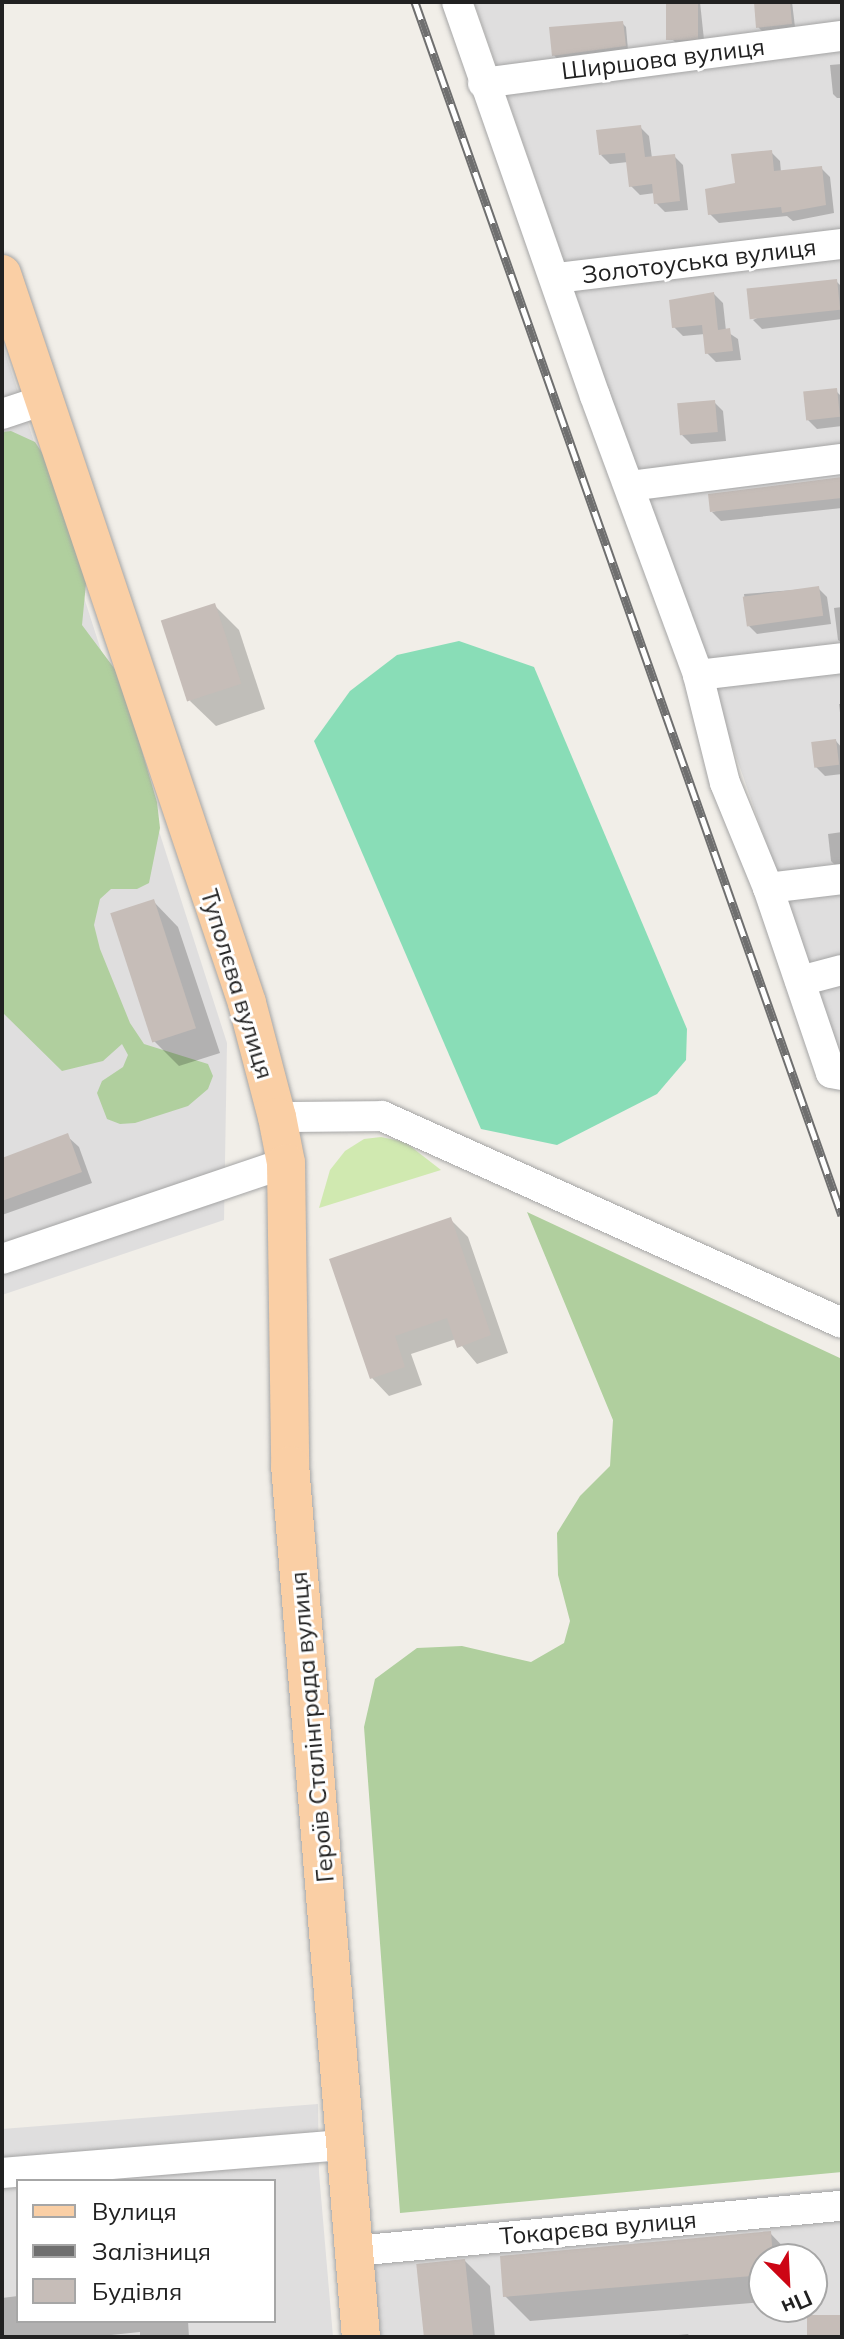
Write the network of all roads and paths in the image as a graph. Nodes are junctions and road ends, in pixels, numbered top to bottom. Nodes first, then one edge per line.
1 (457, 2) edge
2 (842, 36) edge
3 (483, 83) junction
4 (842, 244) edge
5 (2, 274) edge
6 (556, 278) junction
7 (44, 400) junction
8 (2, 414) edge
9 (842, 459) edge
10 (630, 486) junction
11 (842, 658) edge
12 (698, 675) junction
13 (842, 879) edge
14 (768, 888) junction
15 (842, 970) edge
16 (800, 981) junction
17 (836, 1074) edge
18 (277, 1117) junction
19 (286, 1163) junction
20 (2, 1259) edge
21 (842, 1323) edge
22 (346, 2145) junction
23 (2, 2173) edge
24 (842, 2206) edge
25 (354, 2251) junction
26 (361, 2337) edge

1 - 3 street
2 - 3 street, Ширшова вулиця
3 - 6 street
4 - 6 street, Золотоуська вулиця
5 - 7 main road, Туполєва вулиця
6 - 10 street
7 - 8 street
7 - 18 main road, Туполєва вулиця
9 - 10 street
10 - 12 street
11 - 12 street
12 - 14 street
13 - 14 street
14 - 16 street
15 - 16 street
16 - 17 street
18 - 19 main road, Героїв Сталінграда вулиця
18 - 21 street
19 - 20 street
19 - 22 main road, Героїв Сталінграда вулиця
22 - 23 street
22 - 25 main road, Героїв Сталінграда вулиця
24 - 25 street, Токарєва вулиця
25 - 26 main road, Героїв Сталінграда вулиця

